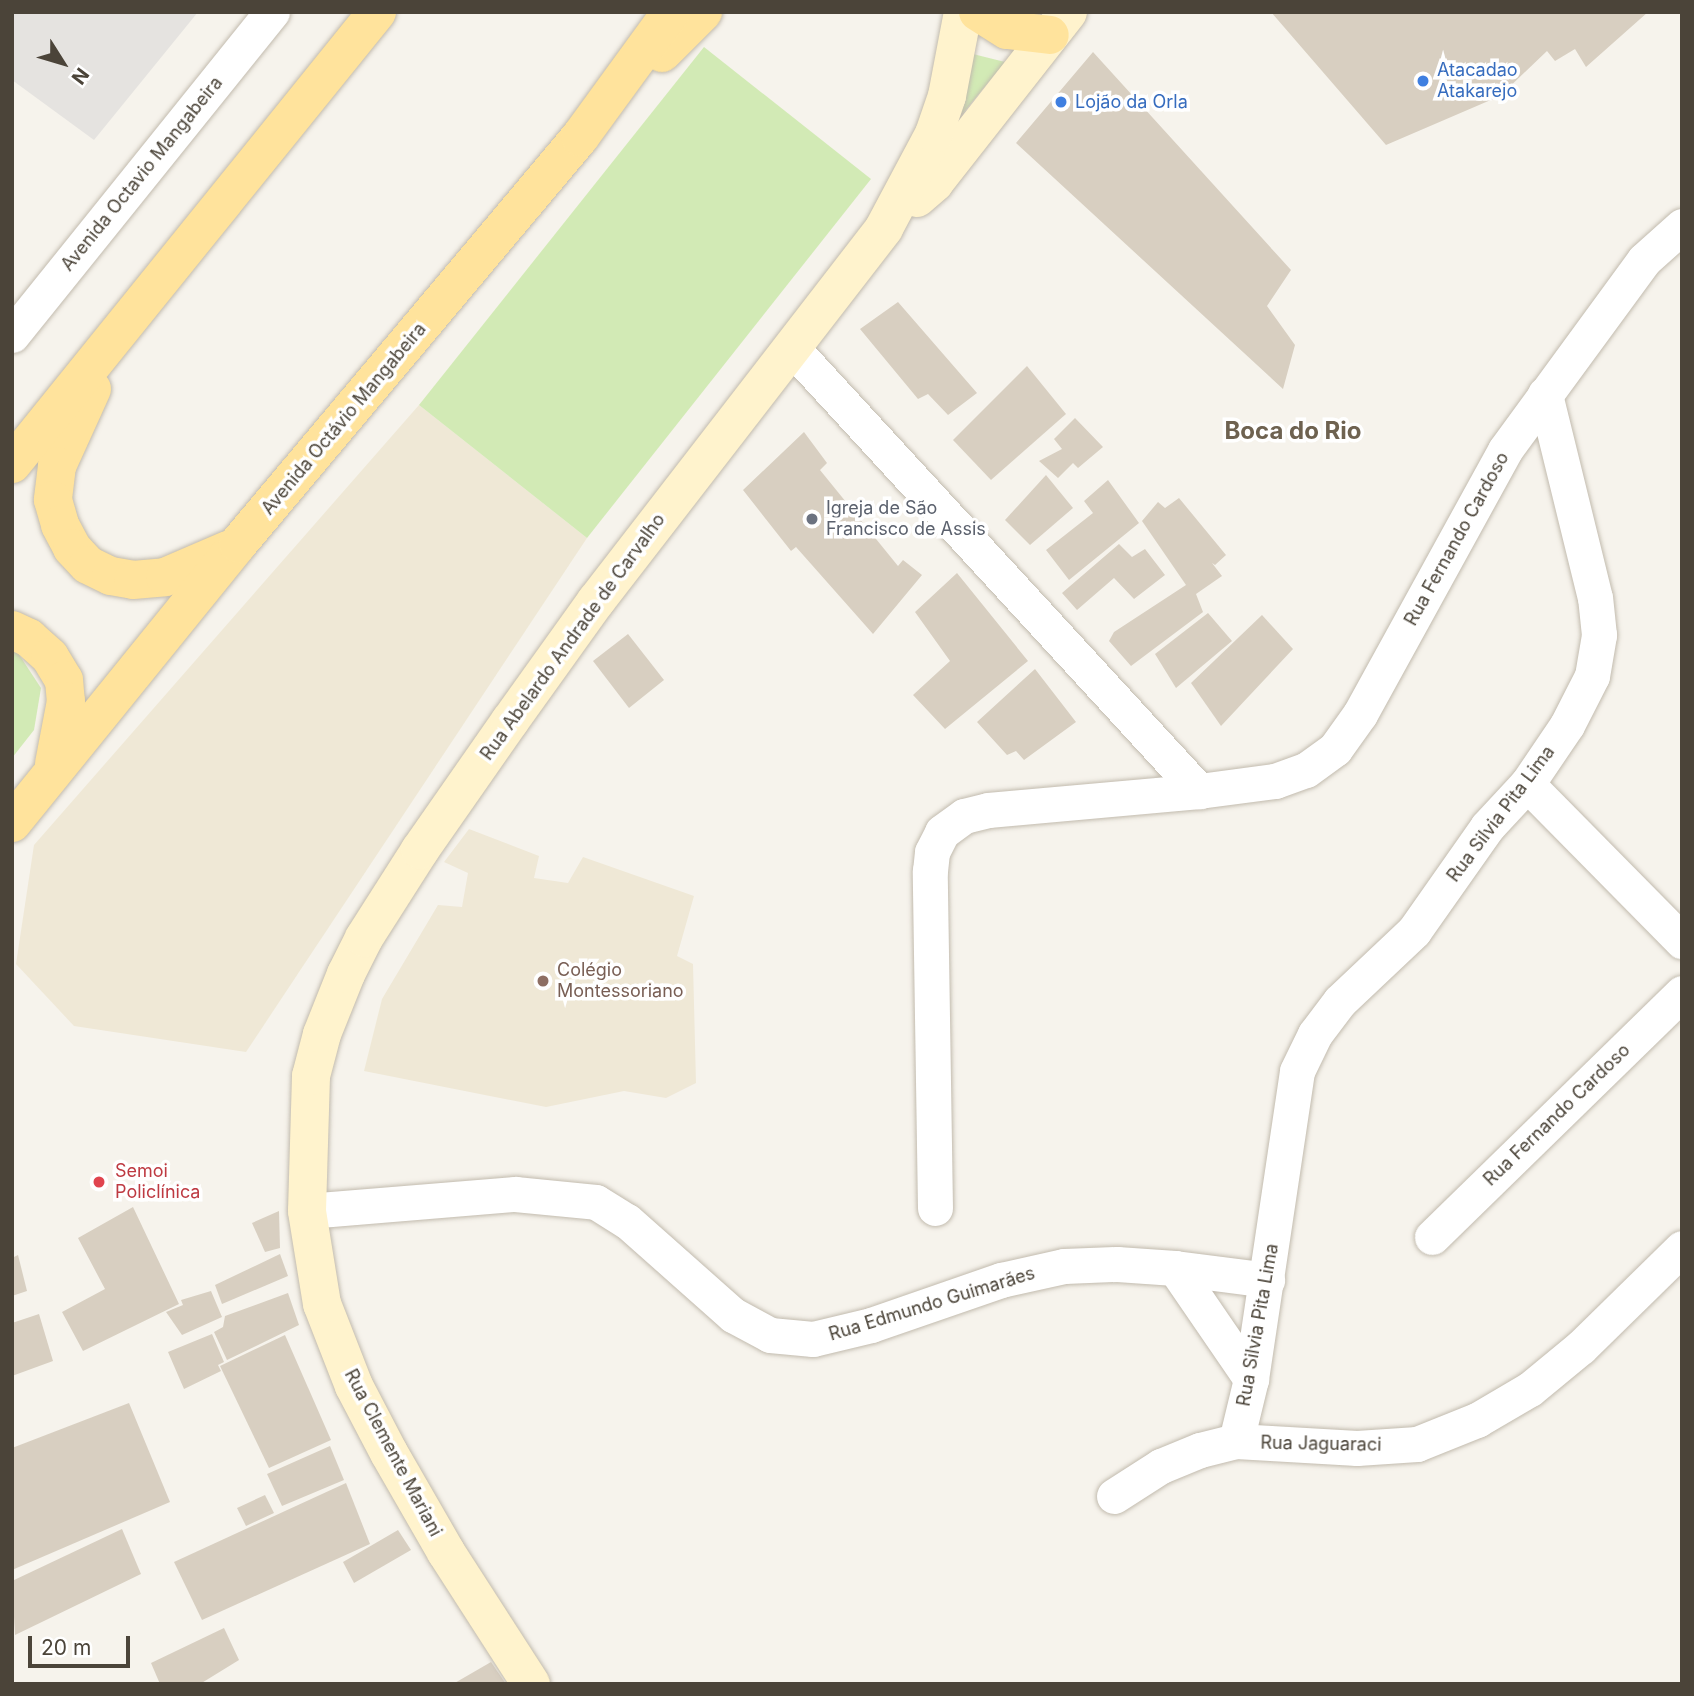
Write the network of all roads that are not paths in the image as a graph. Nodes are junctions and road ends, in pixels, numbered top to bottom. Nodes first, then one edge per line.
1 (272, 12) edge
2 (377, 12) edge
3 (671, 12) edge
4 (703, 12) edge
5 (963, 12) edge
6 (978, 12) edge
7 (1059, 24) edge
8 (580, 137) junction
9 (1682, 226) edge
10 (884, 228) junction
11 (122, 327) junction
12 (12, 335) edge
13 (792, 348) junction
14 (1545, 394) junction
15 (12, 464) edge
16 (238, 544) junction
17 (12, 630) edge
18 (53, 769) junction
19 (1527, 784) junction
20 (1199, 791) junction
21 (12, 823) edge
22 (1682, 941) edge
23 (1682, 993) edge
24 (311, 1076) joint
25 (935, 1208) dead end
26 (307, 1212) junction
27 (1432, 1237) dead end
28 (1682, 1248) edge
29 (1175, 1268) junction
30 (1267, 1280) junction
31 (1251, 1379) junction
32 (1236, 1441) junction
33 (1114, 1496) dead end
34 (531, 1684) edge

1 - 12 street, Avenida Octavio Mangabeira
2 - 11 main road
3 - 8 main road, Avenida Octávio Mangabeira
4 - 8 main road
5 - 10 street, Rua Abelardo Andrade de Carvalho
6 - 7 main road
7 - 10 street, Rua Abelardo Andrade de Carvalho
8 - 16 main road, Avenida Octávio Mangabeira
9 - 14 street, Rua Fernando Cardoso
10 - 13 street, Rua Abelardo Andrade de Carvalho
11 - 15 main road
11 - 16 main road
13 - 20 street
13 - 24 street, Rua Abelardo Andrade de Carvalho
14 - 19 street, Rua Silvia Pita Lima
14 - 20 street, Rua Fernando Cardoso
16 - 18 main road, Avenida Octávio Mangabeira
17 - 18 main road
18 - 21 main road, Avenida Octávio Mangabeira
19 - 22 street
19 - 30 street, Rua Silvia Pita Lima
20 - 25 street, Rua Fernando Cardoso
23 - 27 street, Rua Fernando Cardoso
24 - 26 street, Rua Clemente Mariani
26 - 29 street, Rua Edmundo Guimarães
26 - 34 street, Rua Clemente Mariani
28 - 32 street, Rua Jaguaraci
29 - 30 street, Rua Edmundo Guimarães
29 - 31 street
30 - 31 street, Rua Silvia Pita Lima
31 - 32 street, Rua Silvia Pita Lima
32 - 33 street, Rua Jaguaraci

